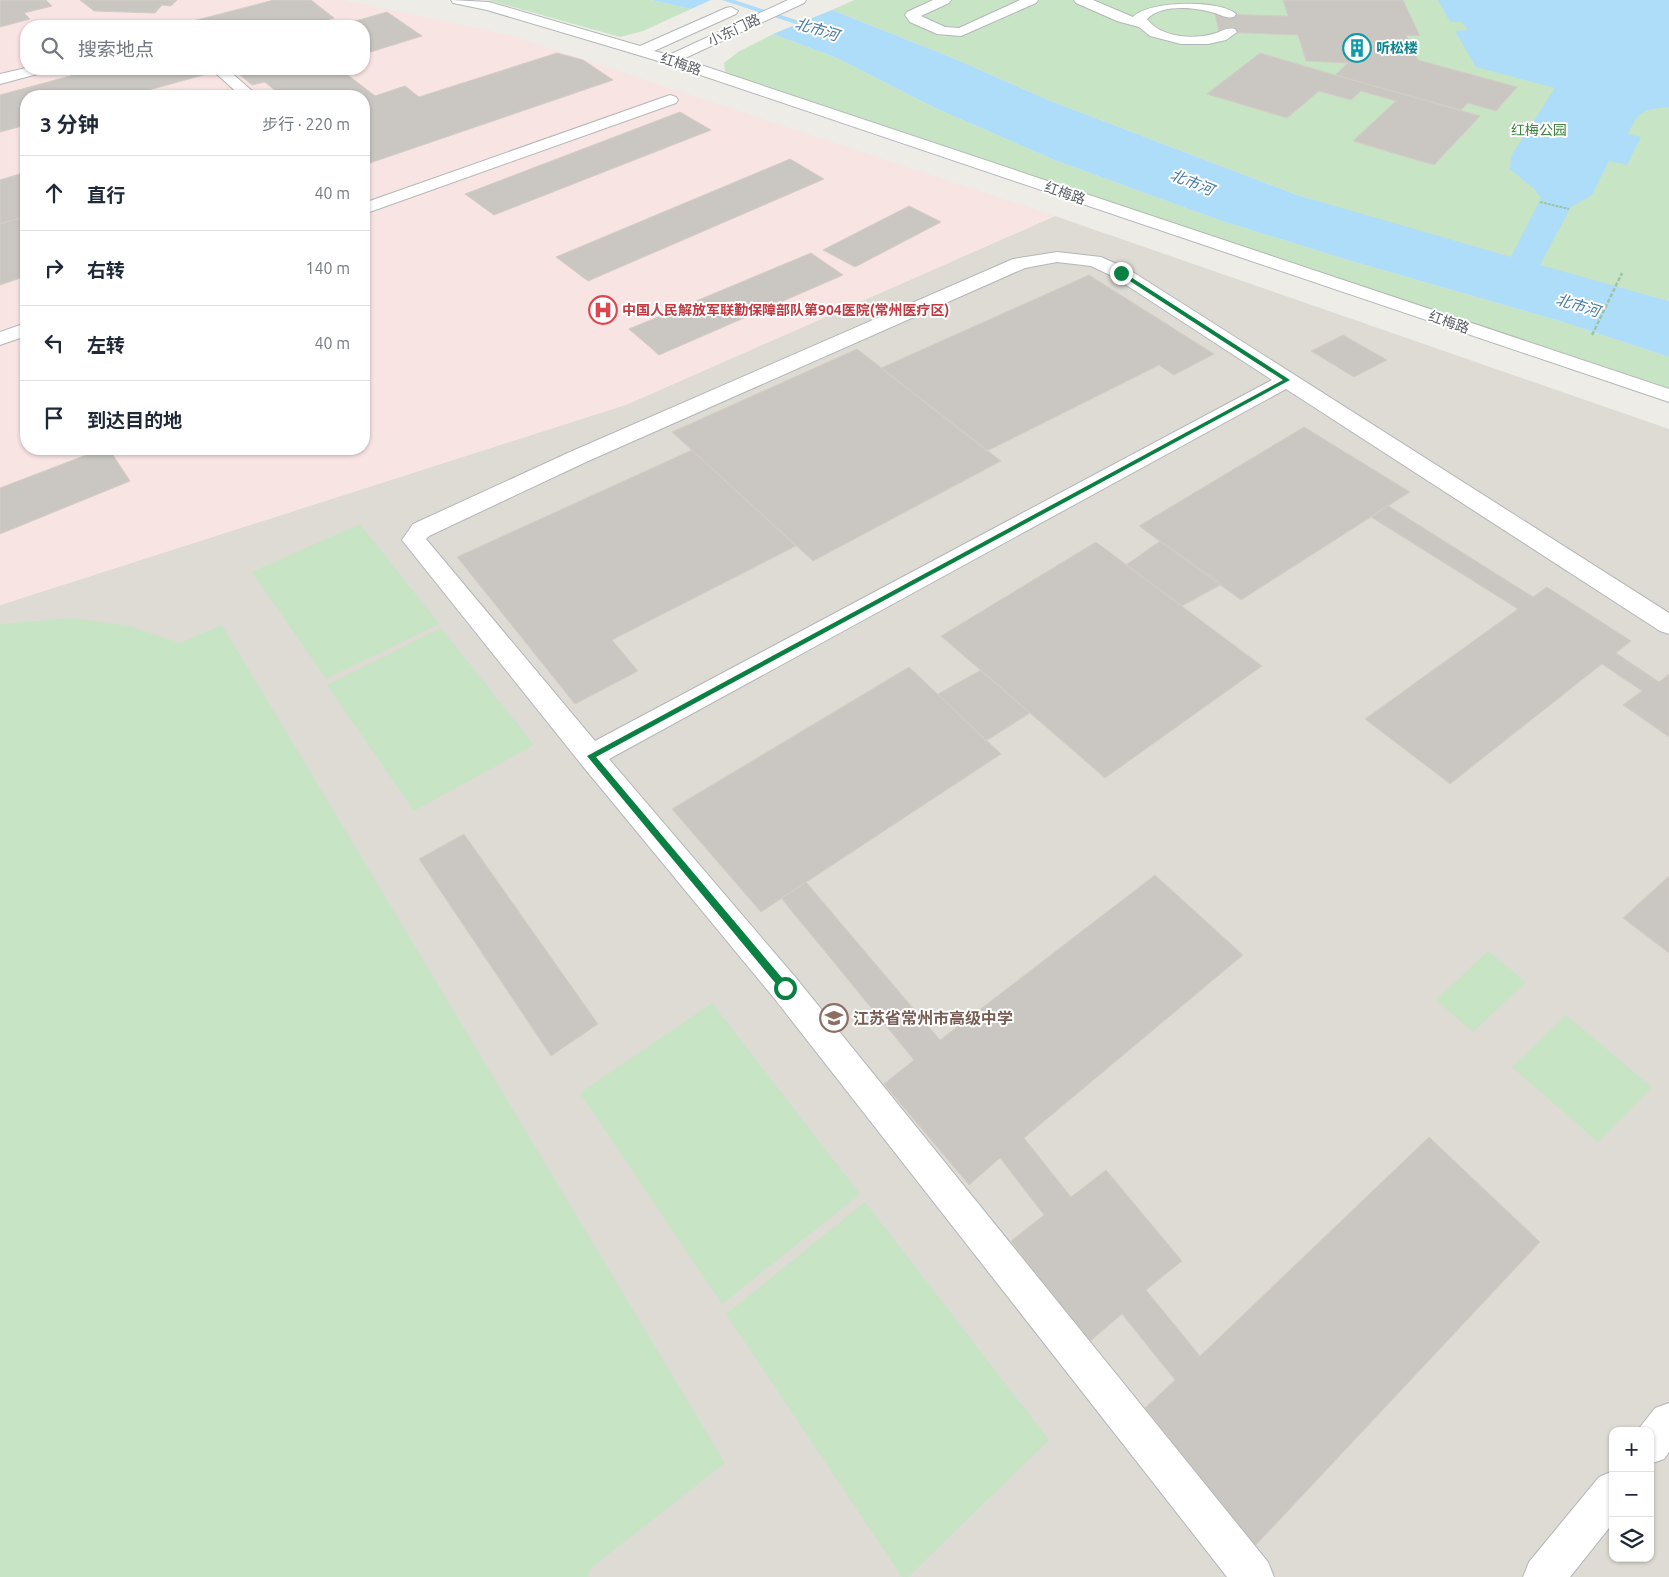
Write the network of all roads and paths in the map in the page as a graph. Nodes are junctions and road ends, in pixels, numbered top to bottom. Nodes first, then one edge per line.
1 (458, 0) edge
2 (944, 0) edge
3 (1031, 0) edge
4 (1081, 0) edge
5 (1177, 0) edge
6 (797, 1) edge
7 (1137, 2) dead end
8 (1162, 2) junction
9 (1202, 2) edge
10 (746, 4) dead end
11 (1229, 14) dead end
12 (1142, 24) junction
13 (1230, 32) dead end
14 (641, 51) junction
15 (670, 60) junction
16 (20, 74) edge
17 (225, 75) edge
18 (0, 80) edge
19 (243, 90) edge
20 (670, 100) dead end
21 (370, 202) edge
22 (1540, 202) dead end
23 (1570, 209) dead end
24 (1622, 273) dead end
25 (20, 331) edge
26 (0, 339) edge
27 (1590, 339) dead end
28 (1287, 380) junction
29 (1669, 396) edge
30 (1669, 625) edge
31 (590, 756) junction
32 (1669, 1422) edge
33 (1654, 1440) edge
34 (1609, 1497) edge
35 (1253, 1577) edge
36 (1544, 1577) edge

1 - 14 street, 红梅路
2 - 3 street
4 - 12 street
5 - 8 street
5 - 9 street
6 - 15 street, 小东门路
7 - 8 street
8 - 12 street
9 - 11 street
10 - 14 street, 小东门路
12 - 13 street
14 - 15 street, 红梅路
15 - 29 street, 红梅路
16 - 18 street
17 - 19 street
20 - 21 street
22 - 23 path
24 - 27 path
25 - 26 street
28 - 30 street
28 - 31 street
28 - 31 street
31 - 35 street
32 - 33 street
34 - 36 street

